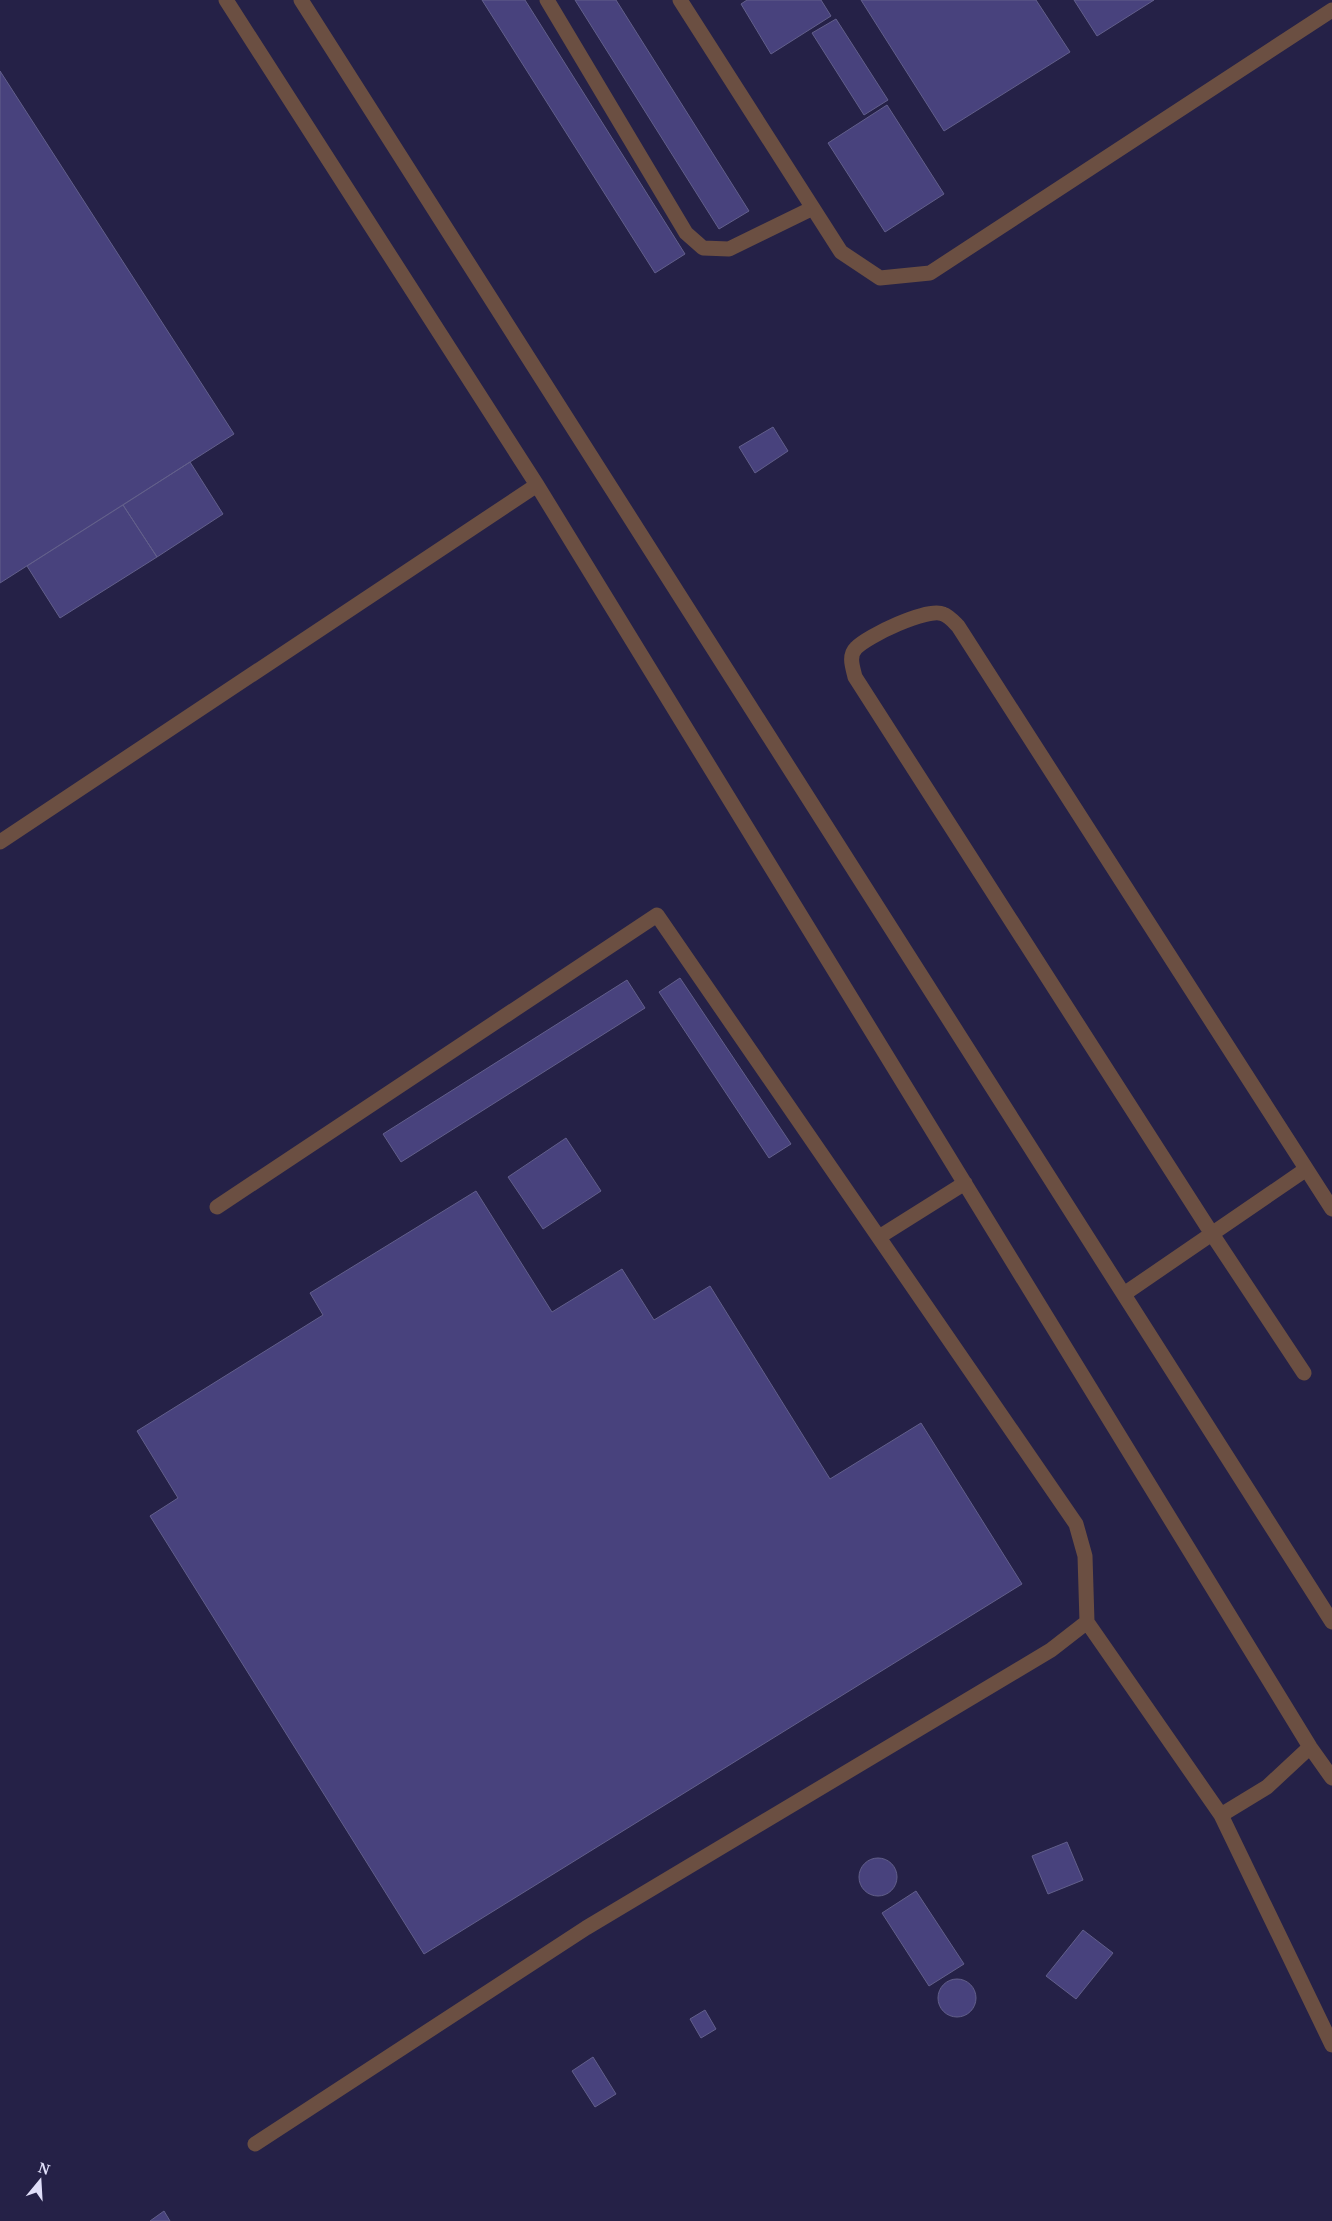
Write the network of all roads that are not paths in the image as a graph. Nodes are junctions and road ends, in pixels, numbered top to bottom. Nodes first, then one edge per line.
1 (226, 0) edge
2 (301, 0) edge
3 (547, 0) edge
4 (680, 0) edge
5 (1332, 10) edge
6 (813, 208) junction
7 (537, 485) junction
8 (0, 842) edge
9 (1305, 1170) junction
10 (965, 1183) junction
11 (218, 1207) dead end
12 (1332, 1209) edge
13 (1212, 1234) junction
14 (879, 1237) junction
15 (1124, 1294) junction
16 (1304, 1374) dead end
17 (1088, 1622) junction
18 (1332, 1622) edge
19 (1310, 1747) junction
20 (1332, 1778) edge
21 (1221, 1815) junction
22 (1332, 2045) edge
23 (255, 2144) dead end

1 - 7 street
2 - 15 street
3 - 6 street
4 - 6 street
5 - 6 street
7 - 8 street
7 - 10 street
9 - 12 street
9 - 13 street
9 - 13 street
10 - 14 street
10 - 19 street
11 - 14 street
13 - 15 street
13 - 16 street
14 - 17 street
15 - 18 street
17 - 21 street
17 - 23 street
19 - 20 street
19 - 21 street
21 - 22 street

